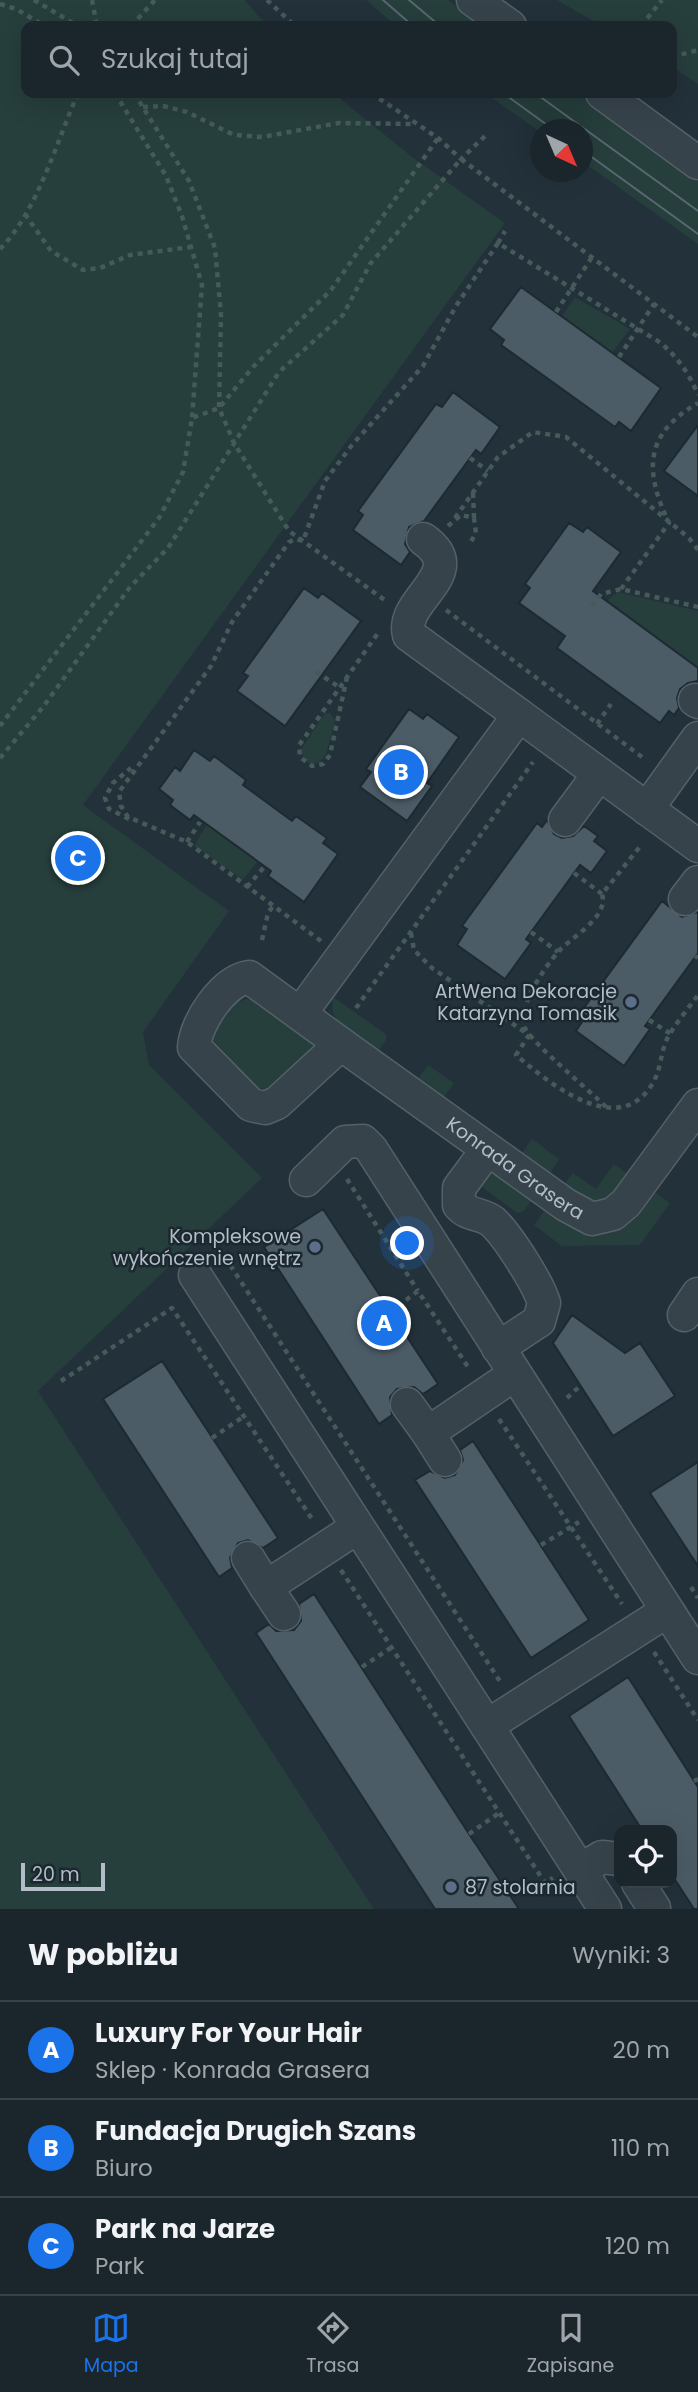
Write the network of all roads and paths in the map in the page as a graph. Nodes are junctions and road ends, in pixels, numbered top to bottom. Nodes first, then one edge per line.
1 (34, 0) edge
2 (51, 0) edge
3 (92, 0) edge
4 (155, 0) edge
5 (267, 0) edge
6 (473, 0) edge
7 (662, 0) edge
8 (0, 4) edge
9 (54, 10) junction
10 (36, 21) edge
11 (70, 21) edge
12 (96, 21) edge
13 (136, 21) edge
14 (290, 21) edge
15 (503, 21) edge
16 (645, 21) edge
17 (698, 50) edge
18 (677, 56) edge
19 (76, 98) edge
20 (118, 98) edge
21 (137, 98) edge
22 (378, 98) edge
23 (609, 98) edge
24 (143, 107) junction
25 (414, 124) junction
26 (486, 135) dead end
27 (438, 138) junction
28 (461, 159) junction
29 (698, 163) edge
30 (25, 214) junction
31 (505, 231) dead end
32 (498, 243) junction
33 (191, 247) junction
34 (0, 249) edge
35 (592, 257) junction
36 (572, 291) junction
37 (654, 304) junction
38 (556, 312) dead end
39 (639, 330) junction
40 (698, 337) edge
41 (619, 357) dead end
42 (698, 395) edge
43 (698, 403) edge
44 (219, 408) junction
45 (192, 418) junction
46 (234, 443) junction
47 (470, 458) dead end
48 (488, 471) junction
49 (473, 492) junction
50 (454, 518) junction
51 (474, 518) junction
52 (669, 523) junction
53 (435, 535) joint
54 (303, 541) junction
55 (469, 544) junction
56 (463, 548) dead end
57 (698, 550) edge
58 (466, 554) dead end
59 (621, 589) junction
60 (439, 605) dead end
61 (592, 606) dead end
62 (698, 607) edge
63 (391, 608) dead end
64 (385, 628) dead end
65 (316, 672) dead end
66 (347, 677) junction
67 (339, 687) junction
68 (611, 704) dead end
69 (519, 715) junction
70 (597, 724) junction
71 (0, 726) edge
72 (698, 738) edge
73 (0, 758) edge
74 (536, 758) dead end
75 (137, 763) junction
76 (599, 774) junction
77 (670, 777) junction
78 (565, 820) dead end
79 (134, 821) junction
80 (200, 822) dead end
81 (648, 822) junction
82 (187, 842) junction
83 (642, 844) junction
84 (698, 846) edge
85 (653, 851) dead end
86 (265, 866) dead end
87 (574, 873) dead end
88 (247, 887) junction
89 (602, 894) junction
90 (274, 906) junction
91 (411, 932) junction
92 (531, 932) dead end
93 (262, 940) dead end
94 (325, 944) dead end
95 (558, 953) junction
96 (698, 995) edge
97 (355, 1008) dead end
98 (300, 1014) junction
99 (649, 1020) dead end
100 (671, 1034) junction
101 (529, 1035) junction
102 (341, 1044) junction
103 (698, 1105) edge
104 (606, 1107) junction
105 (487, 1150) junction
106 (332, 1155) junction
107 (306, 1180) dead end
108 (225, 1256) dead end
109 (195, 1275) dead end
110 (418, 1292) junction
111 (390, 1312) dead end
112 (498, 1348) junction
113 (61, 1381) dead end
114 (522, 1385) junction
115 (407, 1404) dead end
116 (243, 1417) junction
117 (428, 1433) junction
118 (212, 1438) dead end
119 (445, 1460) dead end
120 (602, 1507) junction
121 (355, 1526) junction
122 (569, 1527) junction
123 (541, 1545) dead end
124 (247, 1558) dead end
125 (266, 1587) junction
126 (667, 1611) junction
127 (284, 1614) dead end
128 (639, 1629) junction
129 (391, 1647) junction
130 (695, 1648) edge
131 (362, 1667) dead end
132 (517, 1707) junction
133 (698, 1720) edge
134 (487, 1726) junction
135 (499, 1813) junction
136 (469, 1834) dead end
137 (614, 1858) edge
138 (579, 1866) junction
139 (641, 1888) edge
140 (595, 1906) edge
141 (654, 1908) edge

1 - 9 path
2 - 9 path
3 - 12 path
4 - 13 path
5 - 14 path
6 - 15 street
7 - 16 path
8 - 10 path
9 - 11 path
17 - 18 path
19 - 30 path
20 - 33 path
21 - 24 path
22 - 25 path
23 - 29 street
24 - 25 path
24 - 44 path
25 - 27 path
26 - 28 path
27 - 28 path
27 - 44 path
28 - 35 path
28 - 46 path
30 - 33 path
30 - 34 path
31 - 32 path
32 - 36 path
32 - 54 path
33 - 45 path
35 - 36 path
35 - 37 path
36 - 38 path
36 - 39 path
37 - 39 path
37 - 40 path
39 - 41 path
39 - 42 path
43 - 52 path
44 - 45 path
44 - 46 path
45 - 71 path
46 - 54 path
46 - 73 path
47 - 48 path
48 - 49 path
48 - 52 path
49 - 50 path
49 - 51 path
50 - 51 path
50 - 53 path
51 - 55 path
52 - 57 path
52 - 59 path
53 - 69 street
54 - 63 path
54 - 75 path
55 - 56 path
55 - 58 path
59 - 61 path
59 - 62 path
60 - 70 path
64 - 66 path
65 - 67 path
66 - 67 path
66 - 67 path
68 - 70 path
69 - 76 street
69 - 98 street
70 - 77 path
72 - 77 street
74 - 91 path
75 - 79 path
75 - 79 path
76 - 78 street
76 - 81 street
77 - 81 street
79 - 82 path
80 - 82 path
81 - 83 path
81 - 84 street
82 - 88 path
83 - 85 path
83 - 89 path
86 - 88 path
87 - 89 path
88 - 90 path
89 - 95 path
90 - 93 path
90 - 94 path
91 - 97 path
91 - 101 path
92 - 95 path
95 - 101 path
96 - 100 path
98 - 102 street, Konrada Grasera
98 - 102 street, Konrada Grasera
99 - 100 path
100 - 104 path
101 - 104 path
101 - 104 path
102 - 105 street, Konrada Grasera
103 - 105 street, Konrada Grasera
105 - 112 street
106 - 107 street
106 - 110 path
106 - 112 street
108 - 132 path
109 - 121 street
110 - 111 path
110 - 112 path
112 - 114 street
113 - 116 path
114 - 117 street
114 - 120 street
114 - 122 path
115 - 117 street
116 - 118 path
116 - 121 path
117 - 119 street
120 - 122 path
120 - 126 street
121 - 125 street
121 - 129 path
121 - 134 street
122 - 123 path
122 - 128 path
124 - 125 street
125 - 127 street
126 - 128 street
126 - 130 street
128 - 132 street
128 - 133 path
129 - 131 path
129 - 135 path
132 - 134 street
134 - 138 street
135 - 136 path
135 - 138 path
137 - 138 street
138 - 140 street
139 - 141 street

